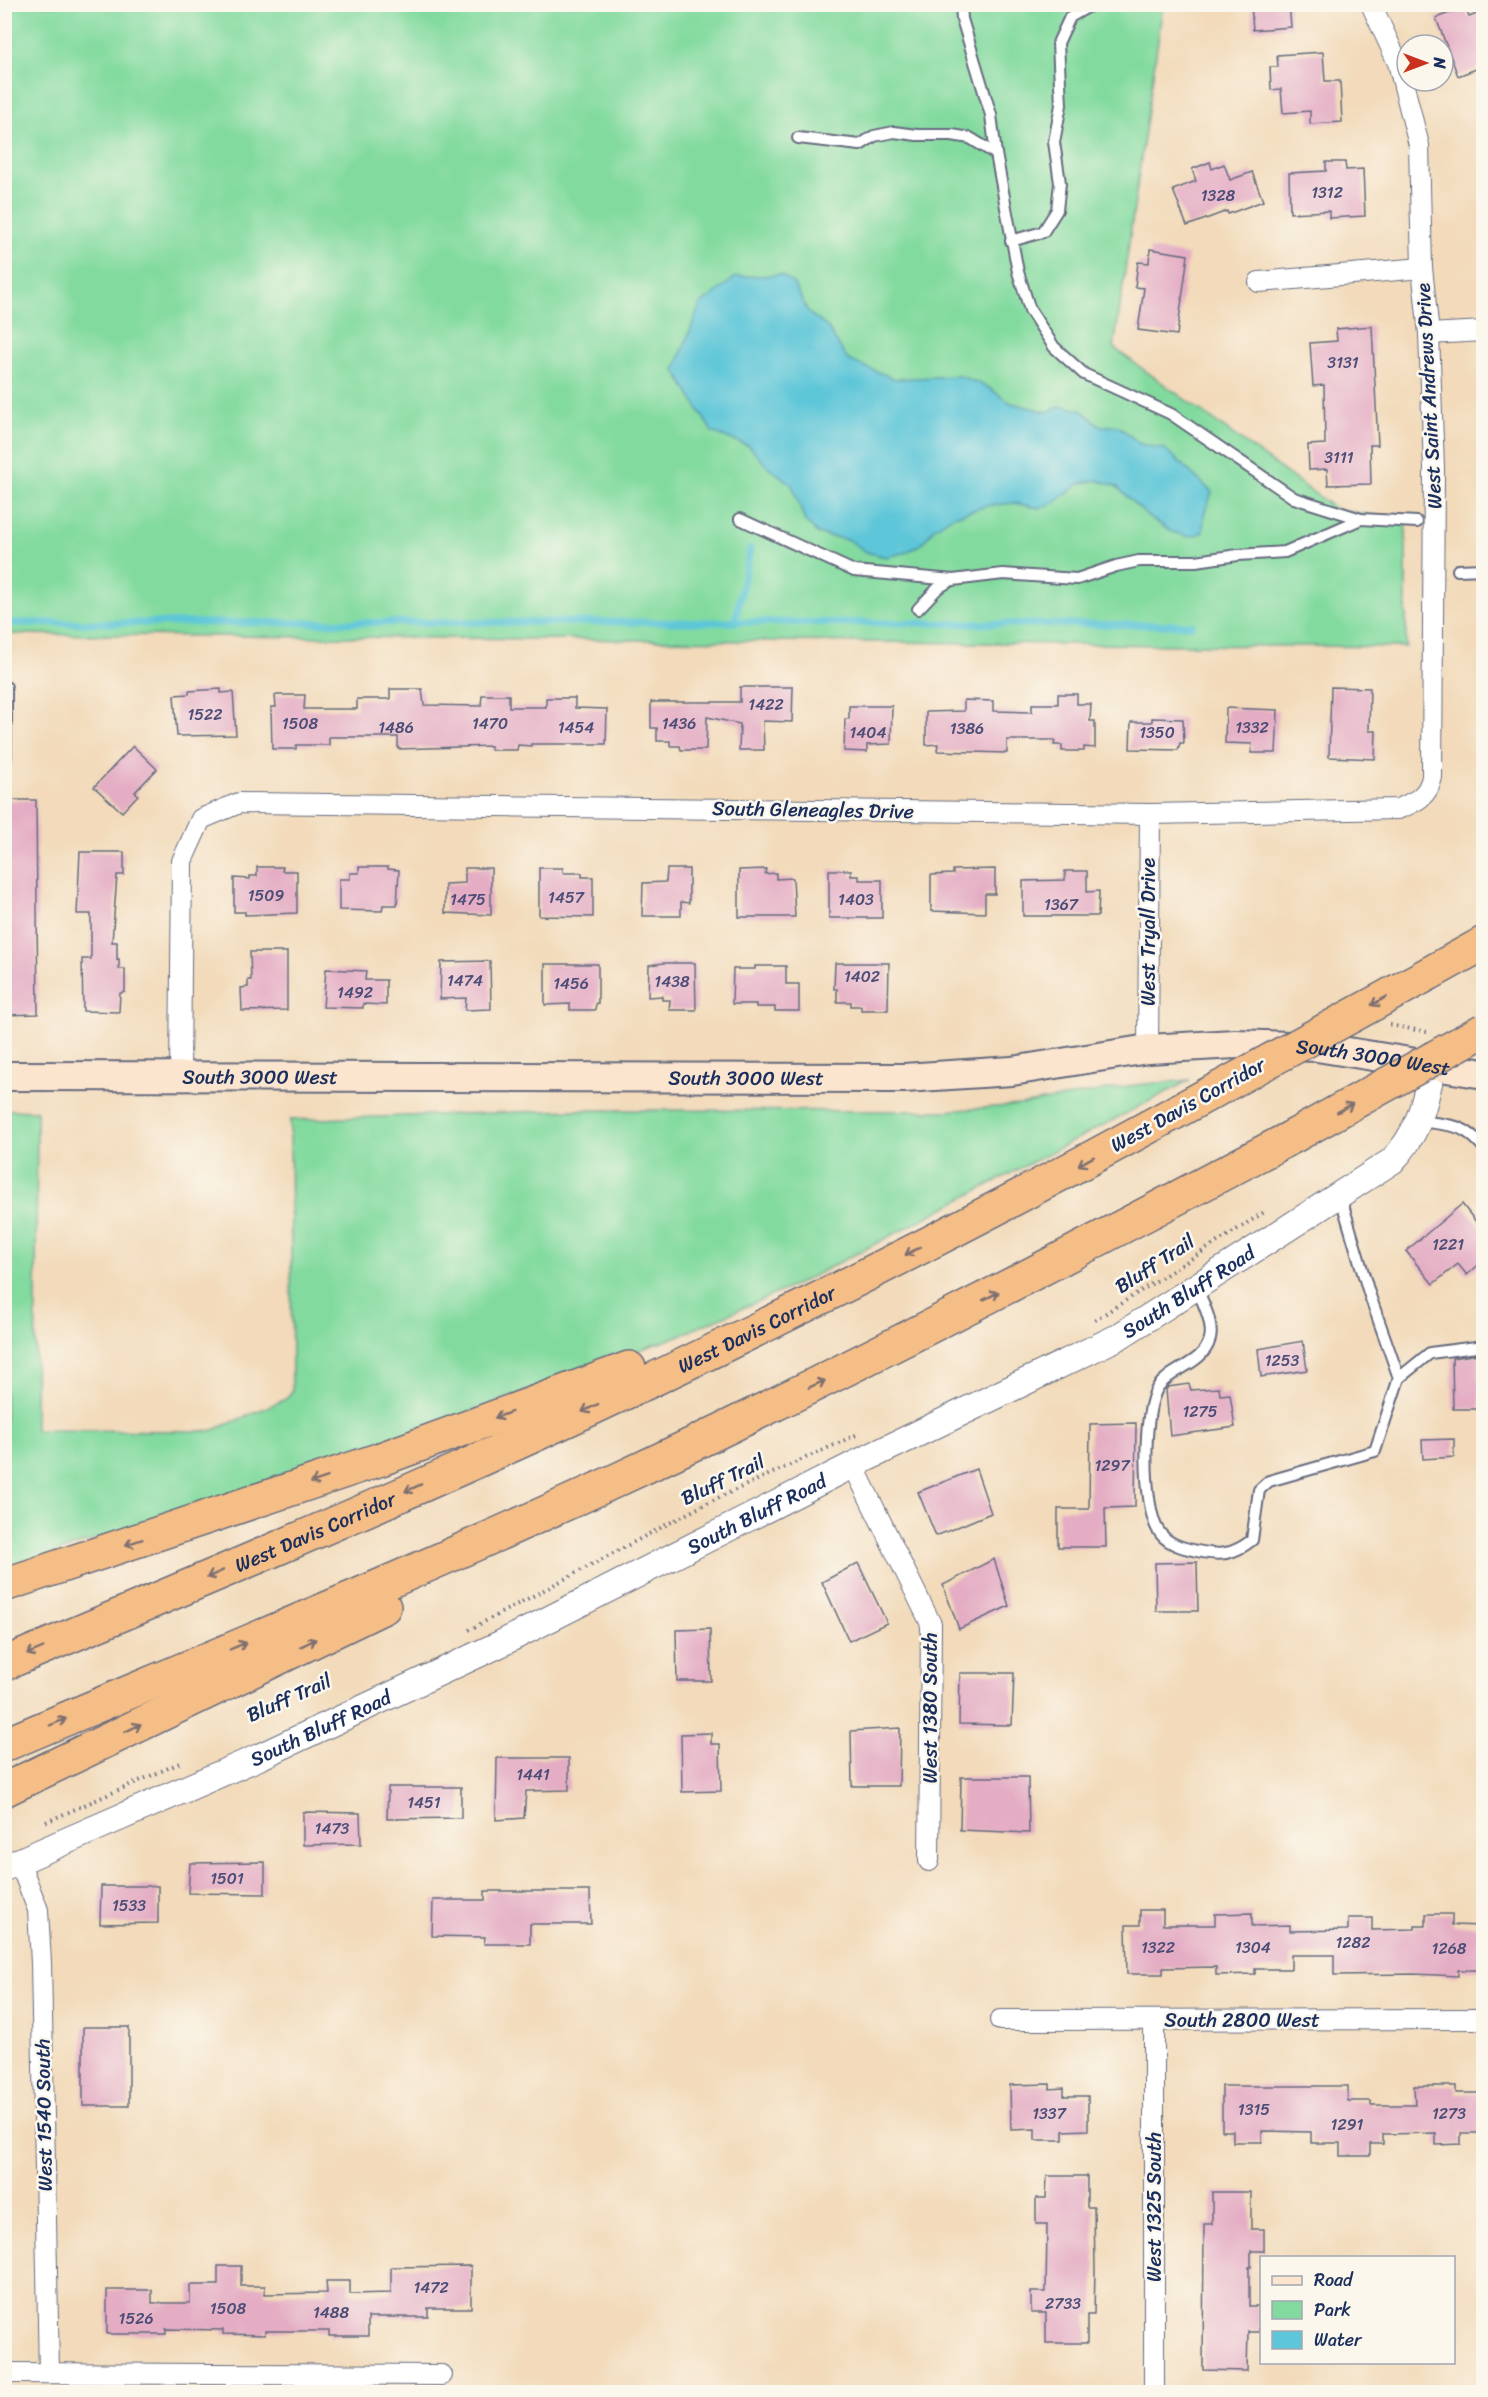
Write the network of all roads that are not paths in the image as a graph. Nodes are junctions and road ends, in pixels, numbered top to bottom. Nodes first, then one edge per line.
1 (961, 4) edge
2 (1093, 4) edge
3 (1371, 4) edge
4 (798, 138) dead end
5 (996, 154) junction
6 (1011, 241) junction
7 (1422, 268) junction
8 (1259, 282) dead end
9 (1484, 331) edge
10 (1429, 334) junction
11 (740, 519) dead end
12 (1361, 519) junction
13 (1417, 522) dead end
14 (1484, 569) edge
15 (1458, 570) dead end
16 (953, 580) junction
17 (918, 609) dead end
18 (4, 687) edge
19 (4, 757) edge
20 (1425, 795) joint
21 (1150, 814) junction
22 (1484, 943) edge
23 (1484, 1030) edge
24 (1148, 1049) junction
25 (1433, 1066) junction
26 (1484, 1074) edge
27 (4, 1076) edge
28 (180, 1077) junction
29 (1419, 1121) junction
30 (1484, 1148) edge
31 (1340, 1195) junction
32 (1196, 1286) junction
33 (757, 1328) junction
34 (1484, 1346) edge
35 (1399, 1378) junction
36 (774, 1404) junction
37 (854, 1465) junction
38 (4, 1585) edge
39 (4, 1664) edge
40 (4, 1745) edge
41 (4, 1790) edge
42 (929, 1861) dead end
43 (12, 1865) edge
44 (1484, 2019) edge
45 (1000, 2020) dead end
46 (1154, 2020) junction
47 (4, 2373) edge
48 (49, 2373) junction
49 (442, 2375) dead end
50 (1154, 2392) edge

1 - 5 lane
2 - 6 lane
3 - 7 street, West Saint Andrews Drive
4 - 5 lane
5 - 6 lane
6 - 12 lane
7 - 8 street
7 - 10 street, West Saint Andrews Drive
9 - 10 street
10 - 20 street, West Saint Andrews Drive
11 - 16 lane
12 - 13 lane
12 - 16 lane
14 - 15 lane
16 - 17 lane
18 - 19 lane
20 - 21 street, South Gleneagles Drive
21 - 24 street, West Tryall Drive
21 - 28 street, South Gleneagles Drive
22 -> 33 highway, West Davis Corridor, bridge
36 -> 23 highway, bridge
24 - 25 main road, South 3000 West
24 - 28 main road, South 3000 West
25 - 26 main road, South 3000 West
25 - 29 street, South Bluff Road
27 - 28 main road, South 3000 West
29 - 30 lane
29 - 31 street, South Bluff Road
31 - 32 street, South Bluff Road
31 - 35 lane
32 - 35 lane
32 - 37 street, South Bluff Road
33 -> 38 highway
33 -> 39 highway, West Davis Corridor
34 - 35 lane
40 -> 36 highway
41 -> 36 highway
37 - 42 street, West 1380 South
37 - 43 street, South Bluff Road
43 - 48 street, West 1540 South
44 - 46 street, South 2800 West
45 - 46 street, South 2800 West
46 - 50 street, West 1325 South
47 - 48 street
48 - 49 street

